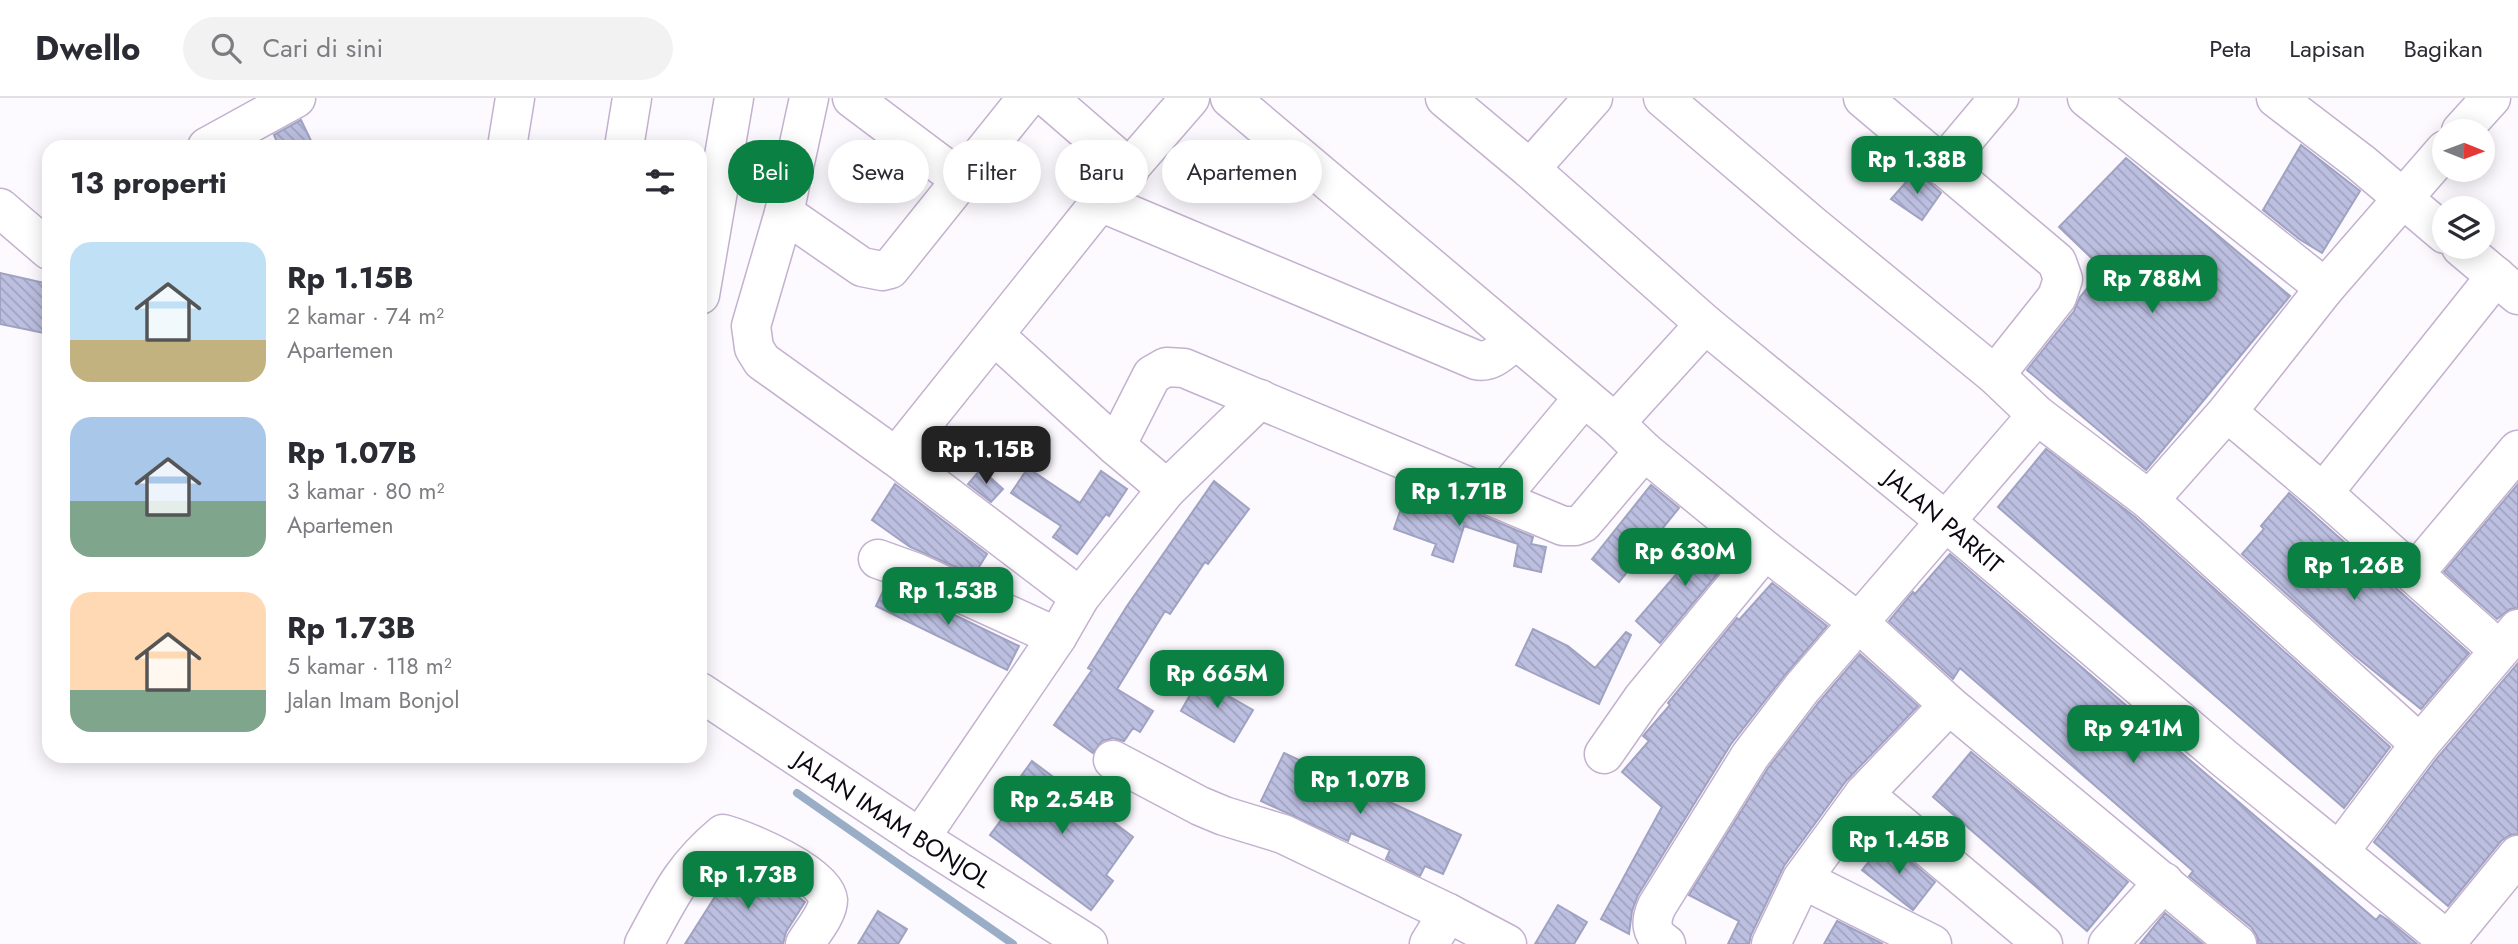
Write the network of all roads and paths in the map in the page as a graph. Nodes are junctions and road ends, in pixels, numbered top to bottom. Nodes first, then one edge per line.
1 (296, 98) edge
2 (515, 98) edge
3 (632, 98) edge
4 (734, 98) edge
5 (808, 98) edge
6 (852, 98) edge
7 (1027, 98) edge
8 (1048, 98) edge
9 (1190, 98) edge
10 (1230, 98) edge
11 (1445, 98) edge
12 (1593, 98) edge
13 (1663, 98) edge
14 (1863, 98) edge
15 (1999, 98) edge
16 (2087, 98) edge
17 (2276, 98) edge
18 (2491, 98) edge
19 (2512, 98) edge
20 (2518, 103) edge
21 (2472, 119) edge
22 (220, 140) edge
23 (508, 140) edge
24 (625, 140) edge
25 (993, 140) edge
26 (1097, 140) edge
27 (1148, 148) edge
28 (2432, 164) edge
29 (943, 166) edge
30 (1942, 166) junction
31 (1530, 169) junction
32 (2402, 198) junction
33 (943, 203) edge
34 (1099, 203) edge
35 (1102, 203) edge
36 (0, 208) edge
37 (784, 212) junction
38 (2432, 223) edge
39 (42, 239) edge
40 (707, 254) edge
41 (2474, 259) edge
42 (2507, 286) edge
43 (2325, 288) junction
44 (1705, 324) junction
45 (994, 335) junction
46 (1516, 340) junction
47 (1995, 375) junction
48 (1584, 397) junction
49 (1260, 399) junction
50 (2227, 412) junction
51 (2037, 415) junction
52 (1615, 423) junction
53 (1116, 446) junction
54 (2518, 450) edge
55 (1644, 451) junction
56 (895, 457) junction
57 (1167, 489) junction
58 (2323, 493) junction
59 (1499, 499) junction
60 (2149, 500) junction
61 (1946, 522) junction
62 (1765, 550) junction
63 (878, 559) dead end
64 (2414, 574) junction
65 (1080, 597) junction
66 (1858, 622) junction
67 (1057, 637) junction
68 (2509, 640) edge
69 (707, 697) edge
70 (1949, 705) junction
71 (2420, 744) junction
72 (1604, 754) dead end
73 (1113, 760) dead end
74 (1864, 794) junction
75 (920, 838) junction
76 (2339, 852) junction
77 (2518, 855) edge
78 (1802, 879) junction
79 (2164, 882) junction
80 (1438, 928) edge
81 (2446, 942) edge
82 (644, 944) edge
83 (805, 944) edge
84 (1088, 944) edge
85 (1507, 944) edge
86 (1666, 944) edge
87 (1772, 944) edge
88 (1932, 944) edge
89 (2043, 944) edge
90 (2108, 944) edge
91 (2236, 944) edge

1 - 22 street
2 - 23 street
3 - 24 street
4 - 40 street
5 - 37 street
6 - 29 street
7 - 25 street
8 - 26 street
9 - 27 street
10 - 46 street
11 - 31 street, JALAN PARKIT
12 - 31 street
13 - 47 street
14 - 30 street
15 - 30 street
16 - 43 street
17 - 32 street
18 - 21 street
19 - 20 street
28 - 32 street
30 - 47 street
31 - 44 street, JALAN PARKIT
32 - 38 street
32 - 43 street
33 - 37 street
34 - 45 street
35 - 46 street
36 - 39 street
37 - 56 street
41 - 42 street
42 - 58 street
43 - 50 street
44 - 52 street
44 - 61 street, JALAN PARKIT
45 - 53 street
45 - 56 street
46 - 48 street
47 - 51 street
48 - 52 street
48 - 59 street
49 - 53 street
49 - 57 street
49 - 59 street
50 - 58 street
50 - 60 street
51 - 60 street
51 - 61 street
52 - 55 street
53 - 57 street
54 - 64 street
55 - 59 street
55 - 62 street
56 - 65 street
57 - 65 street
58 - 64 street
60 - 71 street
61 - 66 street
61 - 76 street, JALAN PARKIT
62 - 66 street
62 - 72 street
63 - 67 street
64 - 68 street
65 - 67 street
66 - 70 street
66 - 86 street
67 - 75 street
68 - 71 street
69 - 75 street, JALAN IMAM BONJOL
70 - 74 street
70 - 79 street
71 - 76 street
73 - 80 street
74 - 78 street
74 - 89 street
75 - 84 street, JALAN IMAM BONJOL
76 - 81 street, JALAN PARKIT
77 - 81 street
78 - 87 street
78 - 88 street
79 - 90 street
79 - 91 street
80 - 85 street
82 - 83 street

